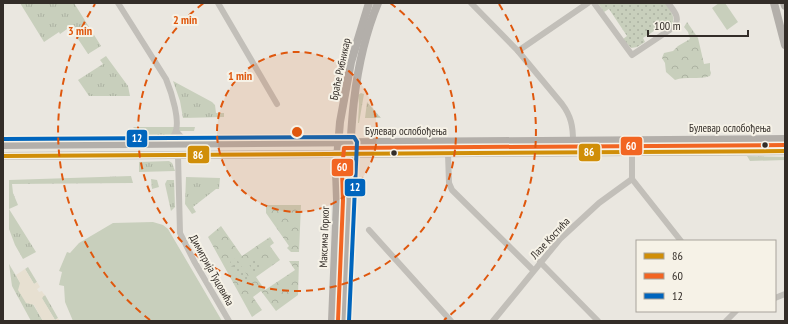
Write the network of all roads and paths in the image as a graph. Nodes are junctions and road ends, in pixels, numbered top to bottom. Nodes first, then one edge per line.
1 (118, 3) edge
2 (218, 3) edge
3 (369, 3) edge
4 (378, 3) edge
5 (471, 3) edge
6 (588, 3) edge
7 (594, 3) edge
8 (668, 3) edge
9 (774, 3) edge
10 (784, 3) edge
11 (785, 6) edge
12 (785, 45) edge
13 (518, 51) junction
14 (277, 104) dead end
15 (176, 131) junction
16 (785, 139) edge
17 (573, 140) junction
18 (339, 142) junction
19 (351, 142) junction
20 (165, 144) junction
21 (190, 144) junction
22 (3, 145) edge
23 (785, 151) edge
24 (632, 152) junction
25 (338, 154) junction
26 (350, 154) junction
27 (448, 154) junction
28 (3, 156) edge
29 (178, 156) junction
30 (632, 179) junction
31 (369, 230) dead end
32 (680, 240) edge
33 (540, 262) junction
34 (533, 270) junction
35 (735, 312) edge
36 (229, 321) edge
37 (332, 321) edge
38 (343, 321) edge
39 (451, 321) edge
40 (493, 321) edge
41 (598, 321) edge
42 (726, 321) edge

1 - 15 street
2 - 14 street
3 - 18 main road, Браће Рибникар
4 - 19 main road, Браће Рибникар
5 - 13 street
6 - 13 street
7 - 8 street
9 - 12 main road
10 - 11 main road
13 - 17 street
15 - 20 street
15 - 21 street
16 - 17 main road, Булевар ослобођења
17 - 19 main road, Булевар ослобођења
18 - 19 main road, Булевар ослобођења
18 - 21 main road, Булевар ослобођења
18 - 25 main road, Браће Рибникар
19 - 26 main road, Браће Рибникар
20 - 21 main road, Булевар ослобођења
20 - 22 main road, Булевар ослобођења
23 - 24 main road, Булевар ослобођења
24 - 27 main road, Булевар ослобођења
24 - 30 street
25 - 26 main road, Булевар ослобођења
25 - 29 main road, Булевар ослобођења
25 - 37 main road, Максима Горког
26 - 27 main road, Булевар ослобођења
26 - 38 main road, Максима Горког
27 - 34 street
28 - 29 main road, Булевар ослобођења
29 - 36 street, Димитрија Туцовића
30 - 32 street
30 - 33 street, Лазе Костића
31 - 39 street
33 - 34 street, Лазе Костића
33 - 41 street
34 - 40 street, Лазе Костића
35 - 42 street

